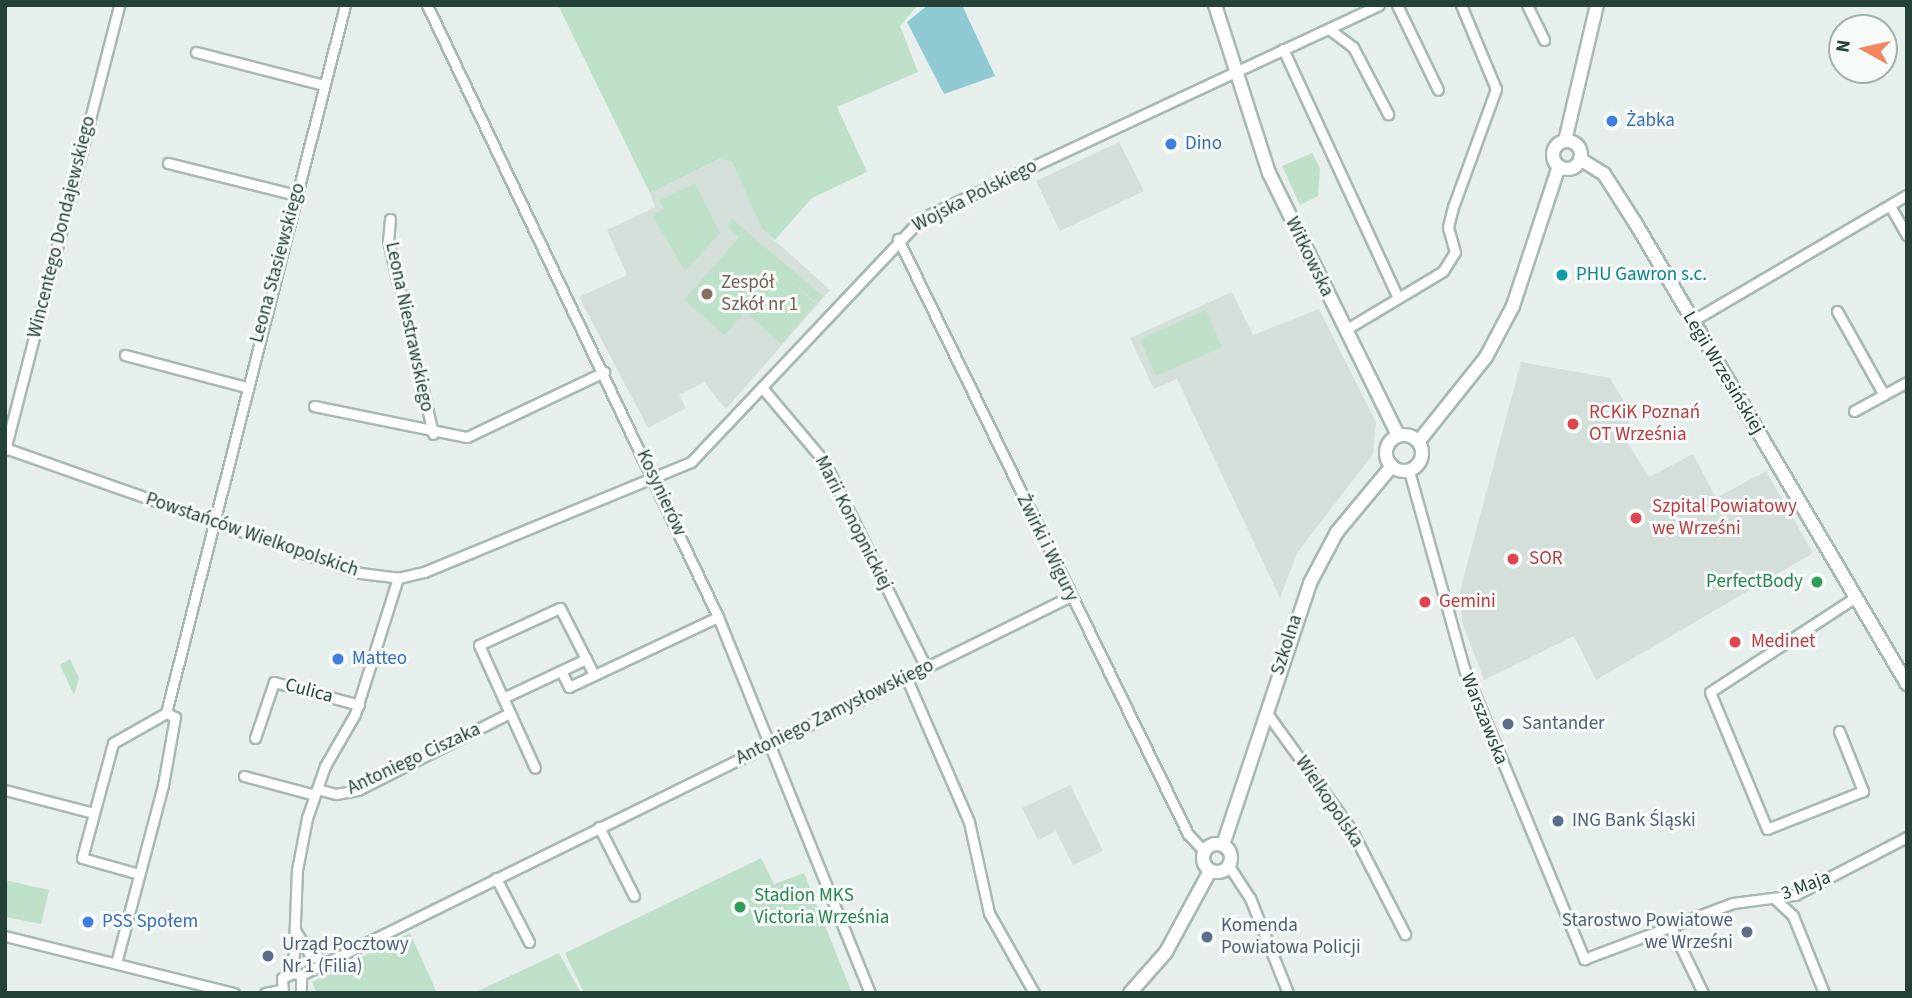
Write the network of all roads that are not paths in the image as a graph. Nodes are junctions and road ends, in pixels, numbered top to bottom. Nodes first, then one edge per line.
1 (119, 5) edge
2 (345, 5) edge
3 (426, 5) edge
4 (1215, 5) edge
5 (1380, 5) edge
6 (1397, 5) edge
7 (1461, 5) edge
8 (1527, 5) edge
9 (1597, 5) edge
10 (1329, 29) junction
11 (1544, 40) dead end
12 (1283, 49) junction
13 (196, 52) dead end
14 (1236, 71) junction
15 (324, 85) junction
16 (1438, 90) dead end
17 (1388, 114) dead end
18 (1565, 141) junction
19 (1580, 159) junction
20 (168, 163) dead end
21 (1559, 166) junction
22 (296, 195) junction
23 (1907, 195) edge
24 (1890, 206) junction
25 (390, 219) dead end
26 (1907, 236) edge
27 (898, 239) junction
28 (1397, 296) junction
29 (1837, 311) dead end
30 (1692, 321) junction
31 (1345, 330) junction
32 (125, 355) dead end
33 (604, 372) junction
34 (1907, 382) edge
35 (246, 387) junction
36 (765, 391) junction
37 (1884, 395) junction
38 (314, 406) dead end
39 (1854, 411) dead end
40 (433, 434) junction
41 (1398, 435) junction
42 (1419, 441) junction
43 (5, 449) edge
44 (1392, 466) junction
45 (1409, 471) junction
46 (657, 481) junction
47 (212, 522) junction
48 (398, 578) junction
49 (1071, 596) junction
50 (1856, 597) junction
51 (718, 617) junction
52 (586, 659) junction
53 (926, 667) junction
54 (561, 671) junction
55 (594, 675) junction
56 (906, 677) junction
57 (1907, 684) edge
58 (503, 698) junction
59 (359, 705) junction
60 (1266, 712) junction
61 (166, 713) junction
62 (510, 713) junction
63 (1839, 731) dead end
64 (255, 737) dead end
65 (771, 744) junction
66 (535, 768) dead end
67 (244, 776) dead end
68 (5, 790) edge
69 (316, 792) junction
70 (94, 813) junction
71 (599, 827) junction
72 (1907, 838) edge
73 (1223, 845) junction
74 (1205, 852) junction
75 (1229, 866) junction
76 (1210, 871) junction
77 (139, 874) junction
78 (496, 878) junction
79 (634, 896) dead end
80 (1775, 899) junction
81 (295, 930) junction
82 (1673, 931) junction
83 (1405, 934) dead end
84 (5, 936) edge
85 (529, 942) dead end
86 (1584, 959) joint
87 (116, 963) junction
88 (326, 964) junction
89 (297, 974) junction
90 (282, 991) edge
91 (233, 993) edge
92 (265, 993) edge
93 (300, 993) edge
94 (870, 993) edge
95 (1034, 993) edge
96 (1130, 993) edge
97 (1288, 993) edge
98 (1703, 993) edge
99 (1824, 993) edge

1 - 43 street, Wincentego Dondajewskiego
2 - 15 street, Leona Stasiewskiego
3 - 33 street, Kosynierów
4 - 14 street, Witkowska
5 - 10 street, Wojska Polskiego
6 - 16 street
7 - 28 street
8 - 11 street
9 - 18 street
10 - 12 street, Wojska Polskiego
10 - 17 street
12 - 14 street, Wojska Polskiego
12 - 28 street
13 - 15 street
14 - 27 street, Wojska Polskiego
14 - 31 street, Witkowska
15 - 22 street, Leona Stasiewskiego
18 - 19 street
18 - 21 street
19 - 21 street
19 - 30 street, Legii Wrzesińskiej
20 - 22 street
21 - 42 street
22 - 35 street, Leona Stasiewskiego
23 - 24 street
24 - 26 street
24 - 30 street
25 - 40 street, Leona Niestrawskiego
27 - 36 street, Wojska Polskiego
27 - 49 street, Żwirki i Wigury
28 - 31 street
29 - 37 street
30 - 50 street, Legii Wrzesińskiej
31 - 41 street, Witkowska
32 - 35 street
33 - 40 street
33 - 46 street, Kosynierów
34 - 37 street
35 - 47 street, Leona Stasiewskiego
36 - 46 street, Wojska Polskiego
36 - 53 street, Marii Konopnickiej
37 - 39 street
38 - 40 street
41 - 42 street
41 - 44 street
42 - 45 street
43 - 47 street, Powstańców Wielkopolskich
44 - 45 street
44 - 60 street, Szkolna
45 - 86 street, Warszawska
46 - 48 street, Powstańców Wielkopolskich
46 - 51 street, Kosynierów
47 - 48 street, Powstańców Wielkopolskich
47 - 61 street, Leona Stasiewskiego
48 - 59 street
49 - 53 street, Antoniego Zamysłowskiego
49 - 74 street, Żwirki i Wigury
50 - 57 street, Legii Wrzesińskiej
50 - 63 street
51 - 55 street
51 - 65 street, Kosynierów
52 - 54 street
52 - 55 street
52 - 58 street
53 - 56 street, Antoniego Zamysłowskiego
54 - 55 street
54 - 58 street
56 - 65 street, Antoniego Zamysłowskiego
56 - 95 street
58 - 62 street
59 - 64 street, Culica
59 - 69 street
60 - 73 street, Szkolna
60 - 83 street, Wielkopolska
61 - 70 street
61 - 77 street
62 - 66 street
62 - 69 street, Antoniego Ciszaka
65 - 71 street, Antoniego Zamysłowskiego
65 - 94 street, Kosynierów
67 - 69 street, Antoniego Ciszaka
68 - 70 street
69 - 81 street
70 - 77 street
71 - 78 street, Antoniego Zamysłowskiego
71 - 79 street
72 - 80 street, 3 Maja
73 - 74 street
73 - 75 street
74 - 76 street
75 - 76 street
75 - 97 street
76 - 96 street
77 - 87 street
78 - 85 street
78 - 88 street, Antoniego Zamysłowskiego
80 - 82 street, 3 Maja
80 - 99 street
81 - 88 street
81 - 89 street
82 - 86 street, 3 Maja
82 - 98 street
84 - 87 street
87 - 91 street
88 - 89 street, Antoniego Zamysłowskiego
89 - 90 street
89 - 93 street
90 - 92 street

